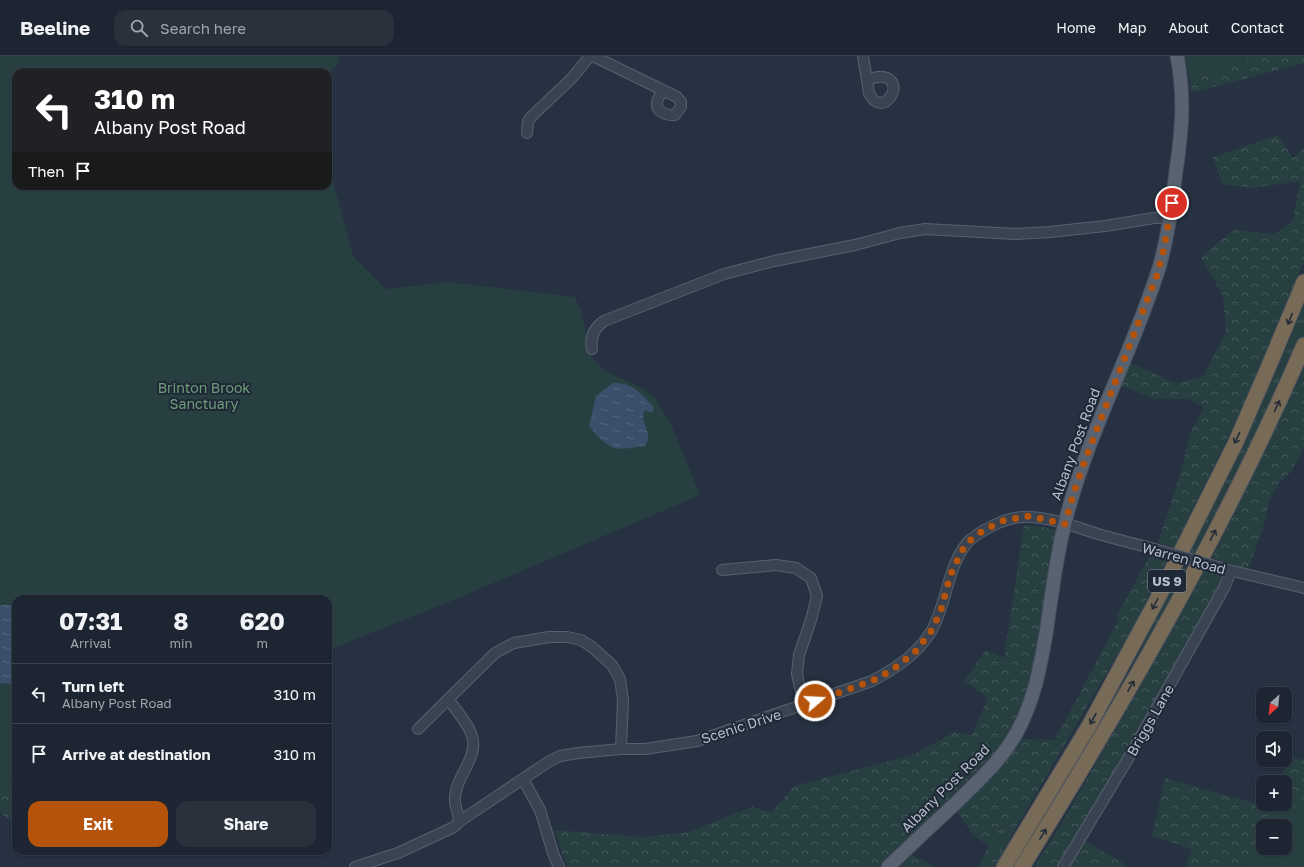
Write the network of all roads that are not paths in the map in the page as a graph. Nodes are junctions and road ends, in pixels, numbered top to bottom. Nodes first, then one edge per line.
1 (592, 56) edge
2 (863, 56) edge
3 (1177, 56) edge
4 (867, 80) dead end
5 (663, 90) dead end
6 (527, 133) dead end
7 (1169, 218) junction
8 (1304, 282) edge
9 (1304, 345) edge
10 (592, 349) dead end
11 (1065, 524) junction
12 (1227, 569) junction
13 (722, 570) dead end
14 (1304, 588) edge
15 (448, 699) junction
16 (804, 705) junction
17 (418, 729) dead end
18 (621, 749) junction
19 (523, 779) junction
20 (460, 821) junction
21 (355, 867) edge
22 (559, 867) edge
23 (888, 867) edge
24 (1004, 867) edge
25 (1022, 867) edge
26 (1063, 867) edge

1 - 5 street
1 - 6 street
2 - 4 street
3 - 7 main road, Albany Post Road
7 - 10 street
7 - 11 main road, Albany Post Road
8 -> 24 highway, US 9
25 -> 9 highway, US 9
11 - 12 street, Warren Road, bridge
11 - 16 street, Scenic Drive
11 - 23 main road, Albany Post Road
12 - 14 street, Warren Road
12 - 26 street, Briggs Lane
13 - 16 street
15 - 17 street
15 - 18 street
15 - 20 street
16 - 18 street, Scenic Drive
18 - 19 street, Scenic Drive
19 - 20 street, Scenic Drive
19 - 22 street
20 - 21 street, Scenic Drive

